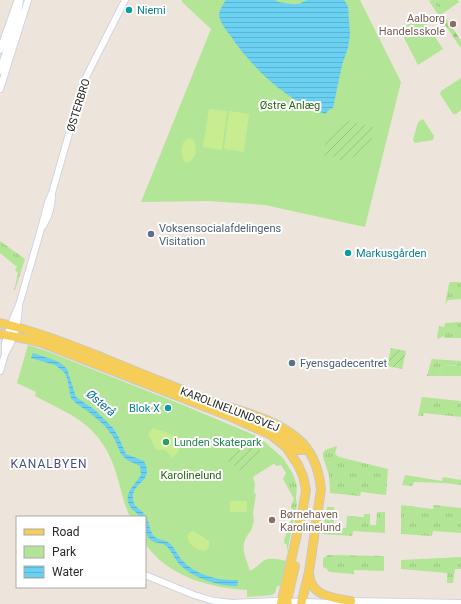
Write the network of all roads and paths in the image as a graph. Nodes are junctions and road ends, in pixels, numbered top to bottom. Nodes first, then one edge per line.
1 (19, 0) edge
2 (28, 0) edge
3 (125, 0) edge
4 (0, 50) edge
5 (0, 71) edge
6 (0, 86) edge
7 (0, 323) edge
8 (13, 327) junction
9 (7, 335) edge
10 (0, 371) edge
11 (229, 416) junction
12 (303, 448) junction
13 (296, 460) junction
14 (309, 572) junction
15 (146, 576) edge
16 (146, 576) edge
17 (351, 601) junction
18 (284, 603) edge
19 (300, 603) edge
20 (461, 603) edge
21 (211, 604) edge

1 - 4 street
1 - 5 street
2 - 6 street
3 - 8 street, ØSTERBRO
7 - 8 main road, KAROLINELUNDSVEJ
8 - 9 street, ØSTERBRO
8 - 12 main road, KAROLINELUNDSVEJ
9 - 10 street, ØSTERBRO
9 - 11 main road, KAROLINELUNDSVEJ
11 - 12 main road
11 - 13 main road, KAROLINELUNDSVEJ
12 - 13 main road
12 - 14 main road, KAROLINELUNDSVEJ
13 - 18 main road, KAROLINELUNDSVEJ
14 - 17 main road
14 - 19 main road, KAROLINELUNDSVEJ
15 - 18 street
16 - 21 street
17 - 19 street
17 - 20 street
18 - 19 street

